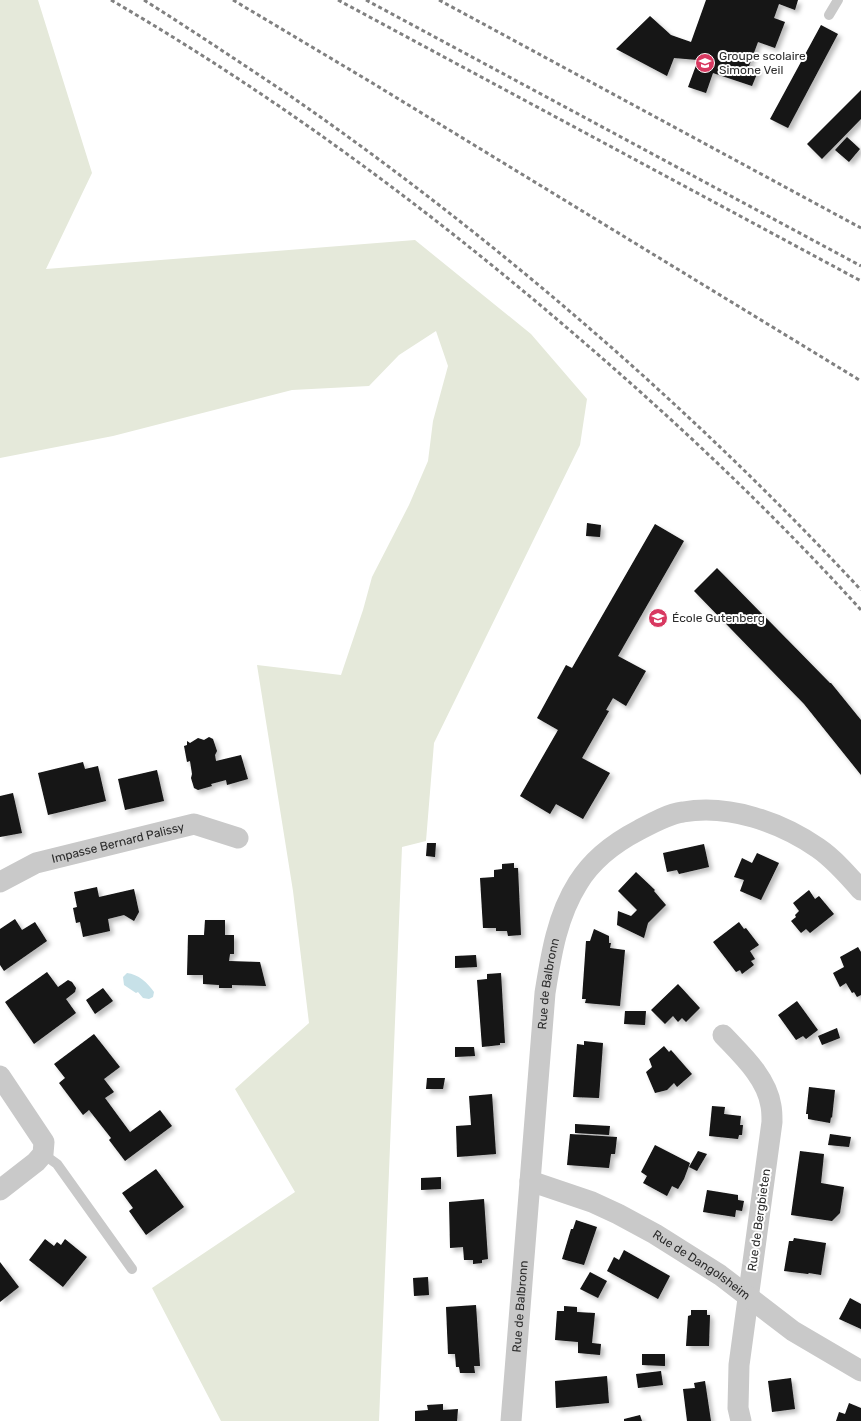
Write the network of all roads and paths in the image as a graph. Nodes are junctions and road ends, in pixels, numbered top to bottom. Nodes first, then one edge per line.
1 (838, 0) edge
2 (829, 15) dead end
3 (238, 838) dead end
4 (0, 882) edge
5 (861, 890) edge
6 (723, 1035) dead end
7 (0, 1076) edge
8 (43, 1154) junction
9 (530, 1181) junction
10 (0, 1190) edge
11 (132, 1269) dead end
12 (748, 1297) junction
13 (861, 1371) edge
14 (511, 1421) edge
15 (741, 1421) edge

1 - 2 lane
3 - 4 street, Impasse Bernard Palissy
5 - 9 street, Rue de Balbronn
6 - 12 street, Rue de Bergbieten
7 - 8 street
8 - 10 street
8 - 11 lane
9 - 12 street, Rue de Dangolsheim
9 - 14 street, Rue de Balbronn
12 - 13 street, Rue de Dangolsheim
12 - 15 street, Rue de Bergbieten

